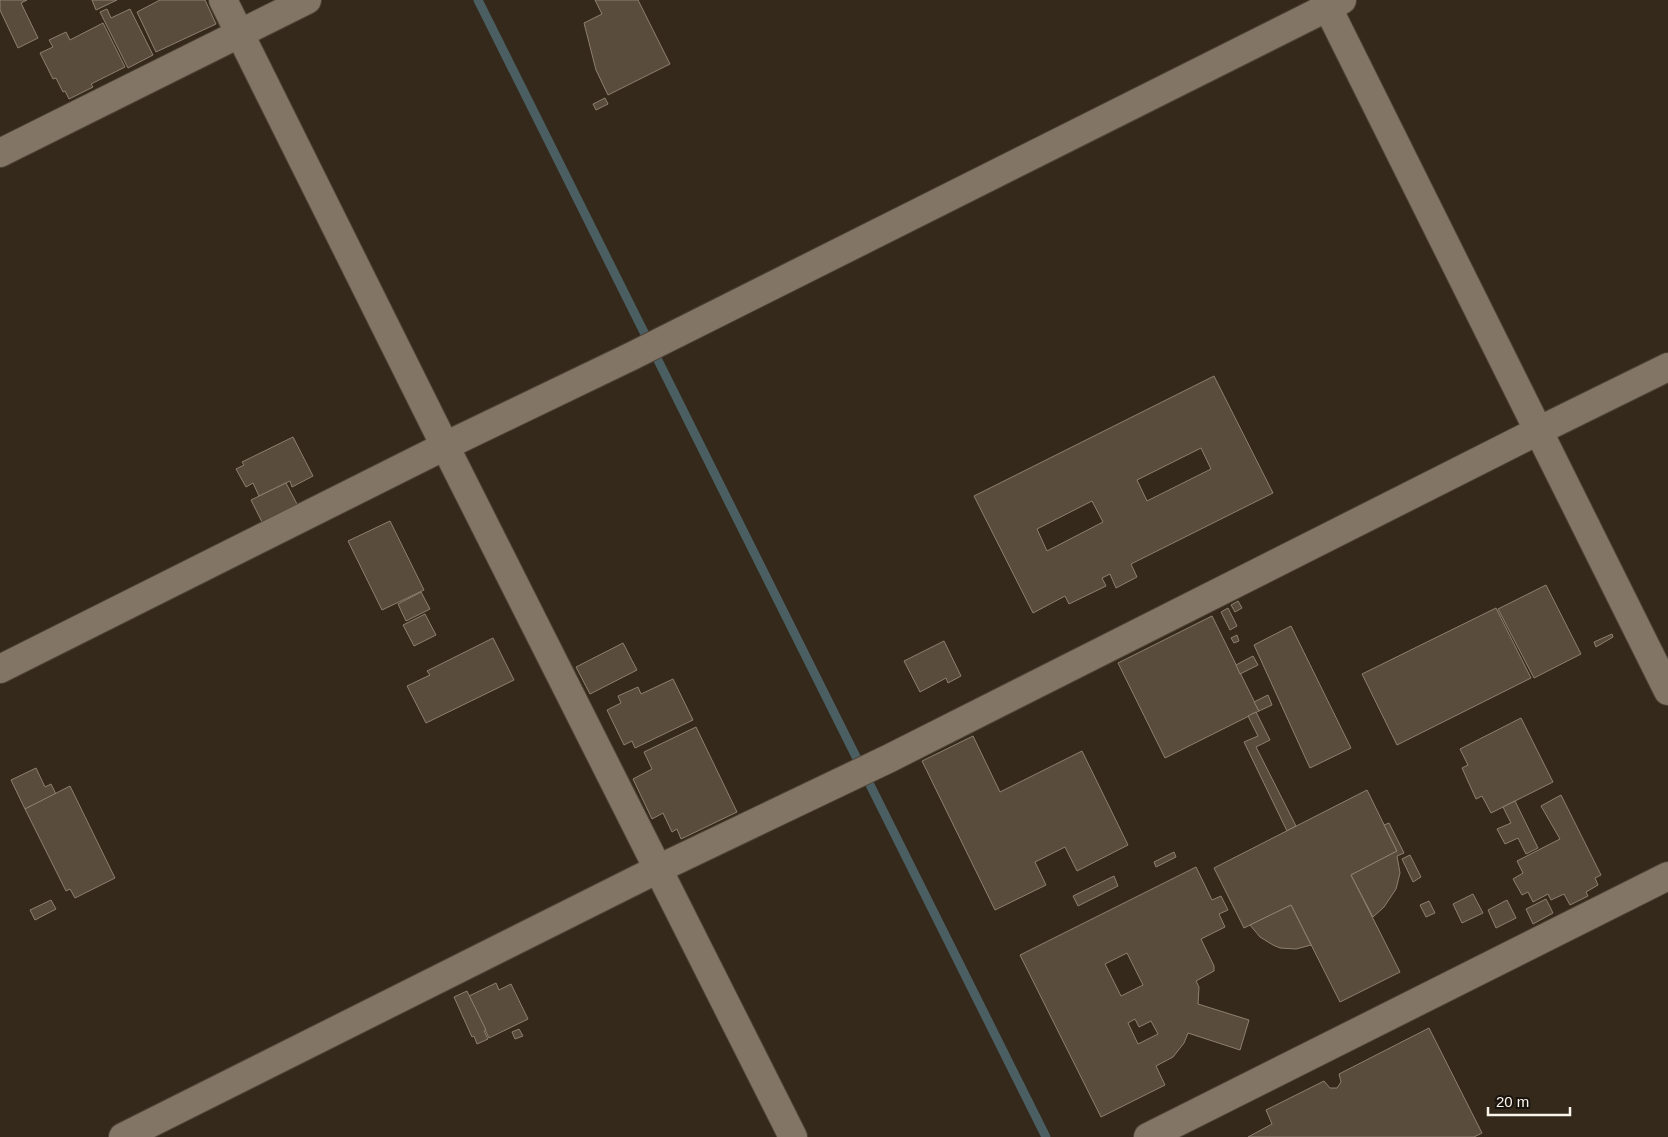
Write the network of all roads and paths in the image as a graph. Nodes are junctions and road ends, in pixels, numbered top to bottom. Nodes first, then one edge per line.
1 (223, 0) edge
2 (307, 0) edge
3 (1331, 2) edge
4 (239, 33) junction
5 (0, 153) edge
6 (1668, 367) edge
7 (1538, 431) junction
8 (445, 446) junction
9 (0, 669) edge
10 (1668, 691) edge
11 (658, 869) junction
12 (1668, 876) edge
13 (123, 1137) edge
14 (793, 1137) edge
15 (1148, 1137) edge

1 - 4 street
2 - 4 street
3 - 7 street
3 - 8 street
4 - 5 street
4 - 8 street
6 - 7 street
7 - 10 street
7 - 11 street
8 - 9 street
8 - 11 street
11 - 13 street
11 - 14 street
12 - 15 street

